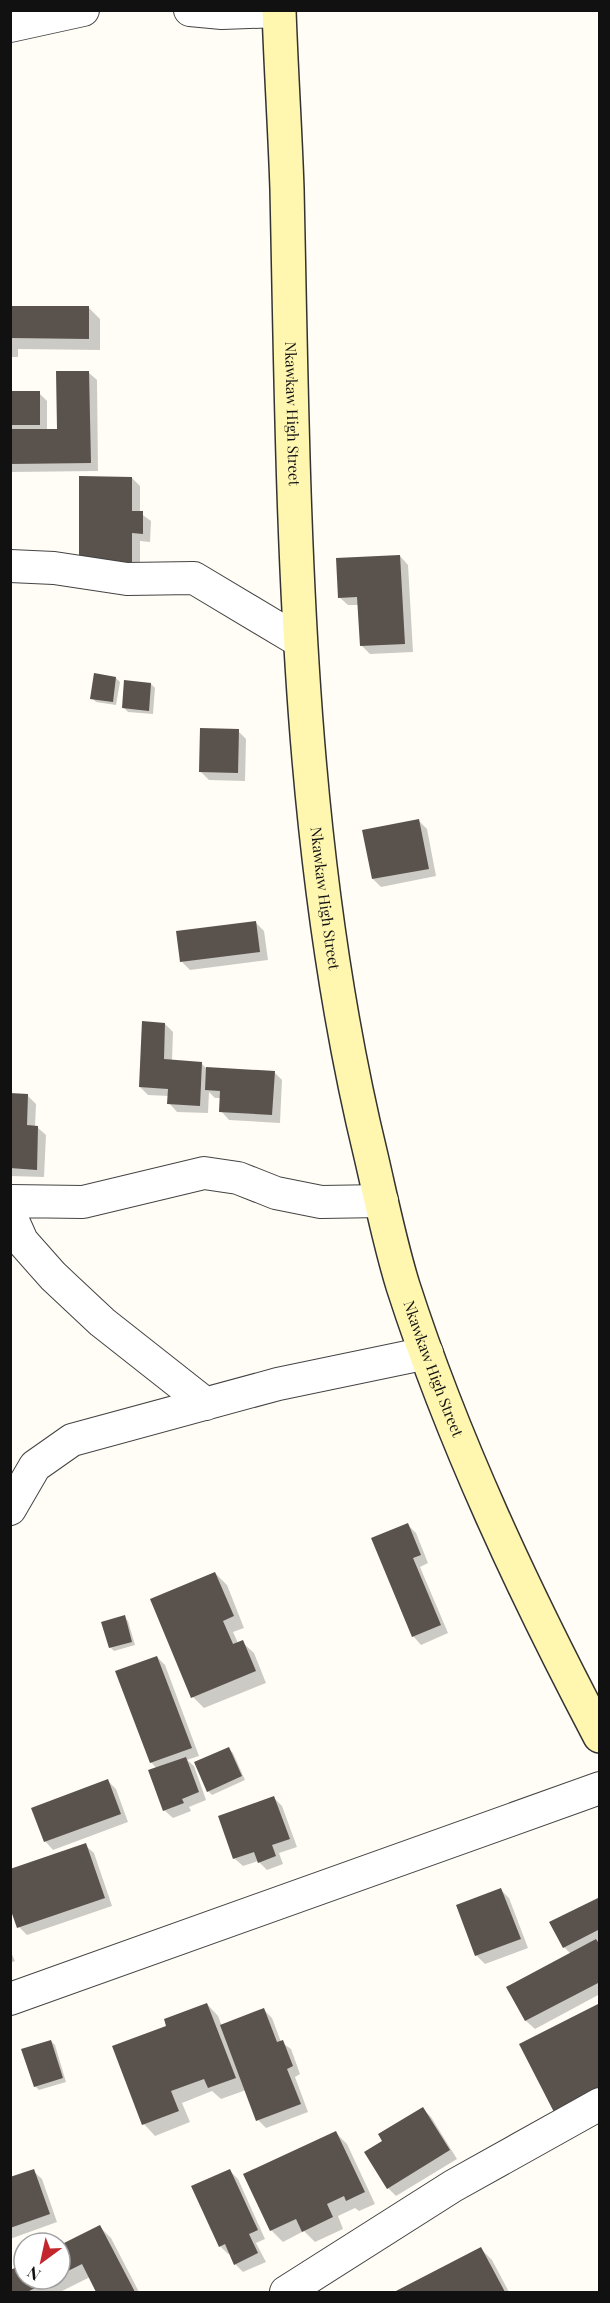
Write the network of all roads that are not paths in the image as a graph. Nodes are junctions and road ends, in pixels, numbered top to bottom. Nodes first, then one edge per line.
1 (83, 10) edge
2 (190, 10) edge
3 (279, 11) edge
4 (10, 26) edge
5 (10, 566) edge
6 (301, 642) junction
7 (10, 1201) edge
8 (382, 1201) junction
9 (10, 1214) edge
10 (427, 1353) junction
11 (206, 1404) junction
12 (10, 1509) edge
13 (600, 1736) edge
14 (600, 1788) edge
15 (10, 1999) edge
16 (600, 2104) edge
17 (286, 2292) edge

1 - 4 street
2 - 3 street
3 - 6 main road, Nkawkaw High Street
5 - 6 street
6 - 8 main road, Nkawkaw High Street
7 - 8 street
8 - 10 main road, Nkawkaw High Street
9 - 11 street
10 - 11 street
10 - 13 main road, Nkawkaw High Street
11 - 12 street
14 - 15 street
16 - 17 street

